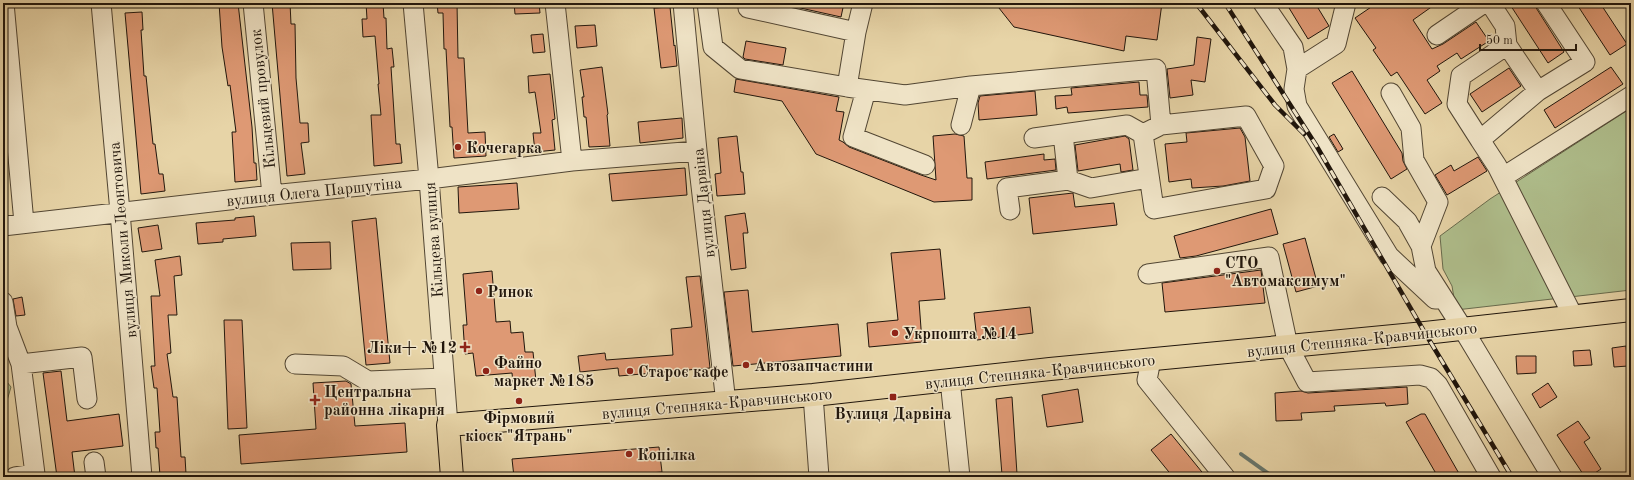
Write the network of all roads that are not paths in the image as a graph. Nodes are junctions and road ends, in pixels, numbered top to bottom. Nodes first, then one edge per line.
1 (4, 3) edge
2 (101, 3) edge
3 (253, 3) edge
4 (413, 3) edge
5 (555, 3) edge
6 (683, 3) edge
7 (708, 3) edge
8 (863, 3) edge
9 (1263, 3) edge
10 (1346, 3) edge
11 (1484, 3) edge
12 (1490, 3) edge
13 (1546, 3) edge
14 (748, 8) dead end
15 (856, 32) junction
16 (1437, 35) dead end
17 (1507, 45) junction
18 (1297, 69) junction
19 (971, 86) junction
20 (847, 87) junction
21 (866, 90) junction
22 (1538, 91) junction
23 (1391, 93) dead end
24 (1631, 96) edge
25 (9, 122) edge
26 (962, 125) dead end
27 (1161, 125) junction
28 (1063, 134) junction
29 (1143, 134) junction
30 (1034, 138) dead end
31 (1480, 140) junction
32 (697, 151) junction
33 (572, 161) junction
34 (925, 165) dead end
35 (1503, 177) junction
36 (1150, 178) junction
37 (429, 179) junction
38 (1068, 180) junction
39 (272, 195) junction
40 (1382, 197) dead end
41 (1010, 210) dead end
42 (120, 212) junction
43 (24, 223) junction
44 (3, 226) edge
45 (1421, 246) junction
46 (1148, 274) dead end
47 (3, 302) edge
48 (1631, 310) edge
49 (1573, 316) junction
50 (1459, 324) junction
51 (7, 339) edge
52 (1288, 346) junction
53 (1151, 360) junction
54 (22, 364) junction
55 (295, 364) dead end
56 (444, 378) junction
57 (950, 380) junction
58 (813, 395) junction
59 (87, 399) dead end
60 (726, 403) junction
61 (448, 425) junction
62 (35, 476) edge
63 (15, 477) edge
64 (142, 477) edge
65 (452, 477) edge
66 (820, 477) edge
67 (960, 477) edge
68 (1225, 477) edge
69 (1491, 477) edge
70 (1552, 477) edge

1 - 25 street
2 - 42 street, вулиця Миколи Леонтовича
3 - 39 street, Кільцевий провулок
4 - 37 street, Кільцева вулиця
5 - 33 street
6 - 32 street, вулиця Дарвіна
7 - 20 street
8 - 15 street
9 - 18 street
10 - 18 street
11 - 16 street
12 - 17 street
13 - 22 street
14 - 15 street
15 - 20 street
17 - 22 street
17 - 31 street
18 - 50 street
19 - 21 street
19 - 26 street
19 - 27 street
20 - 21 street
21 - 34 street
22 - 31 street
23 - 45 street
24 - 35 street
25 - 43 street
27 - 29 street
27 - 36 street
28 - 29 street
28 - 30 street
28 - 38 street
29 - 36 street
31 - 35 street
32 - 33 street, вулиця Олега Паршутіна
32 - 60 street, вулиця Дарвіна
33 - 37 street, вулиця Олега Паршутіна
35 - 49 street
36 - 38 street
37 - 39 street, вулиця Олега Паршутіна
37 - 56 street, Кільцева вулиця
38 - 41 street
39 - 42 street, вулиця Олега Паршутіна
40 - 45 street
42 - 43 street, вулиця Олега Паршутіна
42 - 64 street, вулиця Миколи Леонтовича
43 - 44 street, вулиця Олега Паршутіна
45 - 50 street
46 - 52 street
47 - 51 street
48 - 49 main road, вулиця Степняка-Кравчинського
49 - 50 main road, вулиця Степняка-Кравчинського
50 - 52 main road, вулиця Степняка-Кравчинського
50 - 70 street
51 - 54 street
52 - 53 main road, вулиця Степняка-Кравчинського
52 - 69 street
53 - 57 main road, вулиця Степняка-Кравчинського
53 - 68 street
54 - 59 street
54 - 62 street
55 - 56 street
56 - 61 street, Кільцева вулиця
57 - 58 main road, вулиця Степняка-Кравчинського
57 - 67 street
58 - 60 main road, вулиця Степняка-Кравчинського
58 - 66 street
60 - 61 main road, вулиця Степняка-Кравчинського
61 - 65 main road, Кільцева вулиця
62 - 63 street

